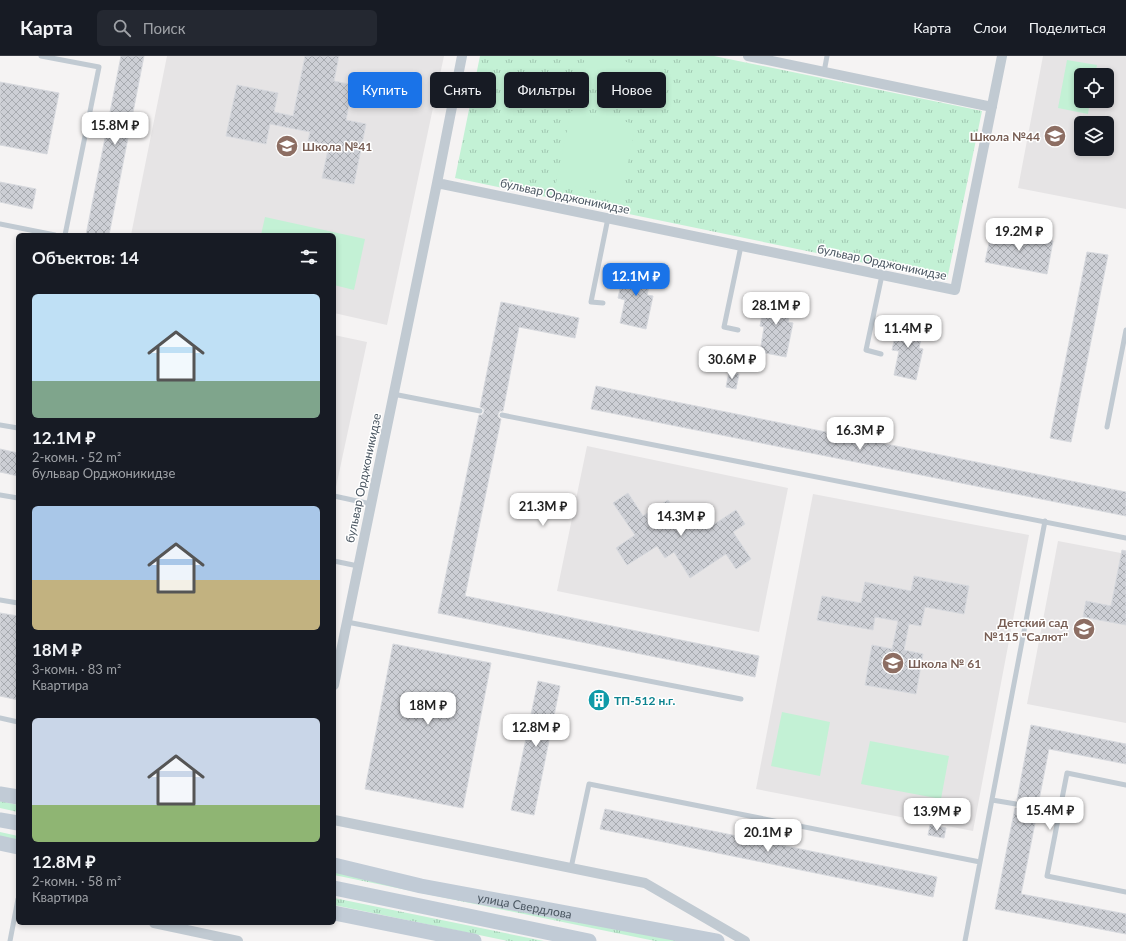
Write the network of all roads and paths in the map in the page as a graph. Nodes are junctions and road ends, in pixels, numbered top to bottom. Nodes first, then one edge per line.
1 (41, 56) edge
2 (462, 56) edge
3 (748, 56) edge
4 (827, 56) edge
5 (1002, 56) edge
6 (824, 72) junction
7 (992, 107) junction
8 (437, 183) junction
9 (608, 218) junction
10 (0, 224) edge
11 (45, 233) edge
12 (65, 233) edge
13 (741, 246) junction
14 (882, 275) junction
15 (603, 304) dead end
16 (738, 330) dead end
17 (1126, 330) edge
18 (881, 354) dead end
19 (394, 394) junction
20 (480, 411) dead end
21 (502, 415) dead end
22 (0, 425) edge
23 (16, 428) edge
24 (1107, 428) dead end
25 (0, 495) edge
26 (336, 496) edge
27 (16, 498) edge
28 (371, 504) junction
29 (1045, 521) junction
30 (1126, 538) edge
31 (336, 561) edge
32 (358, 566) junction
33 (0, 600) edge
34 (16, 603) edge
35 (347, 622) junction
36 (336, 669) edge
37 (741, 699) dead end
38 (0, 718) edge
39 (16, 722) edge
40 (1126, 785) edge
41 (0, 794) edge
42 (16, 797) edge
43 (992, 800) junction
44 (1016, 804) dead end
45 (1038, 808) dead end
46 (1060, 813) junction
47 (0, 820) edge
48 (336, 820) edge
49 (16, 823) edge
50 (0, 843) edge
51 (16, 847) edge
52 (980, 862) junction
53 (336, 865) edge
54 (571, 868) junction
55 (336, 888) edge
56 (1126, 892) edge
57 (16, 910) edge
58 (336, 913) edge
59 (163, 925) edge
60 (10, 941) edge
61 (238, 941) edge
62 (474, 941) edge
63 (589, 941) edge
64 (717, 941) edge
65 (745, 941) edge
66 (965, 941) edge

1 - 12 lane
2 - 8 street
3 - 6 street
4 - 6 lane
5 - 7 street, бульвар Орджоникидзе
6 - 7 street
7 - 14 street, бульвар Орджоникидзе
8 - 9 street, бульвар Орджоникидзе
8 - 19 street, бульвар Орджоникидзе
9 - 13 street, бульвар Орджоникидзе
9 - 15 lane
10 - 11 lane
13 - 14 street, бульвар Орджоникидзе
13 - 16 lane
14 - 18 lane
17 - 24 lane
19 - 20 lane
19 - 28 street, бульвар Орджоникидзе
21 - 29 lane
22 - 23 lane
25 - 27 lane
26 - 28 lane
28 - 32 street, бульвар Орджоникидзе
29 - 30 lane
29 - 43 lane
31 - 32 lane
32 - 35 street, бульвар Орджоникидзе
33 - 34 lane
35 - 36 street, бульвар Орджоникидзе
35 - 37 lane
38 - 39 lane
40 - 46 lane
41 - 42 main road
43 - 44 lane
43 - 52 lane
45 - 46 lane
46 - 56 lane
47 - 49 main road
48 - 54 street
50 - 51 main road
52 - 54 lane
52 - 66 lane
53 - 64 main road, улица Свердлова
54 - 65 street
55 - 63 main road, улица Свердлова
57 - 60 lane
58 - 62 main road
59 - 61 street

